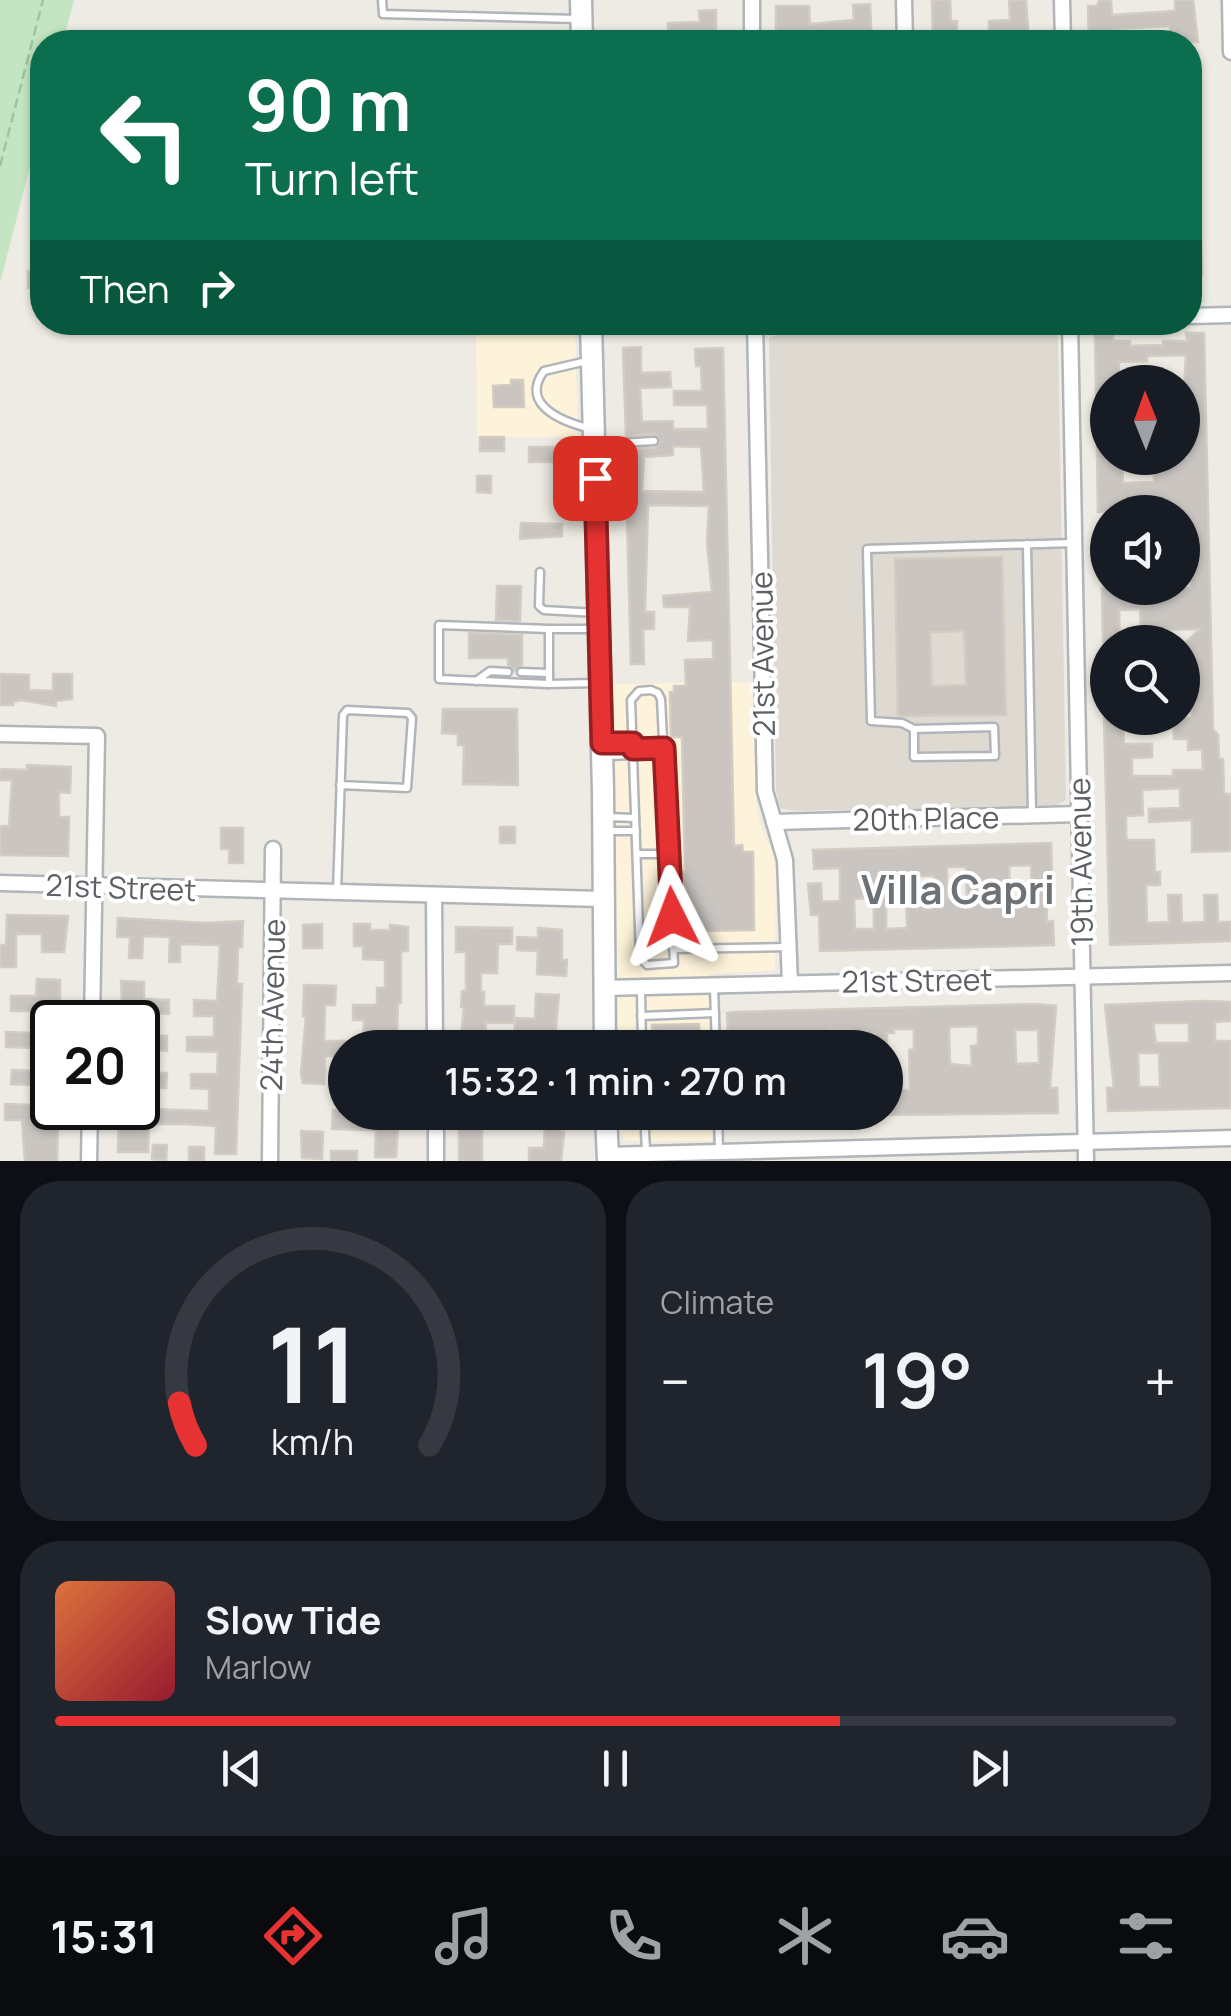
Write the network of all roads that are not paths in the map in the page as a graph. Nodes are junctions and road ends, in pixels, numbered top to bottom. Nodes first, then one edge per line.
1 (382, 0) edge
2 (752, 0) edge
3 (904, 0) edge
4 (1062, 0) edge
5 (1230, 0) edge
6 (581, 10) edge
7 (752, 30) edge
8 (905, 30) edge
9 (1063, 30) edge
10 (1231, 52) edge
11 (1231, 315) edge
12 (1202, 316) edge
13 (591, 335) edge
14 (755, 335) edge
15 (1070, 335) edge
16 (592, 360) junction
17 (594, 436) junction
18 (654, 441) dead end
19 (1074, 543) junction
20 (1027, 544) junction
21 (540, 572) dead end
22 (598, 621) junction
23 (549, 630) junction
24 (508, 672) dead end
25 (522, 672) dead end
26 (550, 673) junction
27 (475, 682) junction
28 (549, 684) junction
29 (600, 684) junction
30 (914, 728) junction
31 (0, 734) edge
32 (664, 748) junction
33 (633, 749) junction
34 (602, 750) junction
35 (340, 785) junction
36 (1079, 814) junction
37 (1032, 815) junction
38 (636, 818) junction
39 (774, 822) junction
40 (603, 824) junction
41 (636, 831) junction
42 (273, 849) dead end
43 (637, 854) junction
44 (668, 854) junction
45 (0, 883) edge
46 (95, 885) junction
47 (274, 892) junction
48 (337, 893) junction
49 (434, 895) junction
50 (602, 899) junction
51 (789, 947) junction
52 (674, 949) junction
53 (674, 963) junction
54 (1231, 973) edge
55 (1082, 977) junction
56 (790, 983) junction
57 (714, 985) junction
58 (675, 986) junction
59 (603, 988) junction
60 (640, 988) junction
61 (92, 1000) edge
62 (714, 1013) junction
63 (641, 1016) junction
64 (435, 1030) edge
65 (604, 1030) edge
66 (641, 1030) edge
67 (715, 1030) edge
68 (90, 1130) edge
69 (436, 1130) edge
70 (607, 1130) edge
71 (645, 1130) edge
72 (718, 1130) edge
73 (1231, 1138) edge
74 (1085, 1142) junction
75 (718, 1152) junction
76 (646, 1154) junction
77 (608, 1158) edge
78 (89, 1161) edge
79 (270, 1161) edge
80 (436, 1161) edge
81 (1086, 1161) edge

1 - 6 lane
2 - 7 street
3 - 8 street
4 - 9 street
5 - 10 street
11 - 12 street
13 - 16 street
14 - 39 street, 21st Avenue
15 - 19 street, 19th Avenue
16 - 17 street
16 - 17 lane
17 - 18 lane
17 - 22 street
19 - 20 lane
19 - 36 street, 19th Avenue
20 - 30 lane
20 - 37 lane
21 - 22 lane
22 - 23 lane
22 - 29 street
23 - 26 lane
23 - 27 lane
24 - 27 lane
25 - 26 lane
26 - 28 lane
27 - 28 lane
28 - 29 lane
29 - 34 street
30 - 30 lane
31 - 46 street
32 - 33 lane
32 - 33 lane
32 - 44 lane
33 - 34 lane
33 - 34 lane
33 - 38 lane
34 - 40 street
35 - 35 lane
35 - 48 lane
36 - 37 street, 20th Place
36 - 55 street, 19th Avenue
37 - 39 street, 20th Place
38 - 40 lane
38 - 41 lane
39 - 51 street, 21st Avenue
40 - 41 lane
40 - 50 street
41 - 43 lane
42 - 47 street, 24th Avenue
43 - 44 lane
43 - 53 lane
44 - 52 lane
45 - 46 street, 21st Street
46 - 47 street, 21st Street
46 - 61 street
47 - 48 street, 21st Street
47 - 79 street, 24th Avenue
48 - 49 street, 21st Street
49 - 50 street, 21st Street
49 - 64 street
50 - 59 street
51 - 52 lane
51 - 56 street, 21st Avenue
52 - 53 lane
53 - 58 lane
54 - 55 street, 21st Street
55 - 56 street, 21st Street
55 - 74 street, 19th Avenue
56 - 57 street, 21st Street
57 - 58 street, 21st Street
57 - 62 lane
58 - 60 street, 21st Street
59 - 60 street, 21st Street
59 - 65 street
60 - 63 lane
62 - 63 lane
62 - 67 lane
63 - 66 lane
68 - 78 street
69 - 80 street
70 - 77 street
71 - 76 lane
72 - 75 lane
73 - 74 street
74 - 75 street
74 - 81 street, 19th Avenue
75 - 76 street
76 - 77 street

